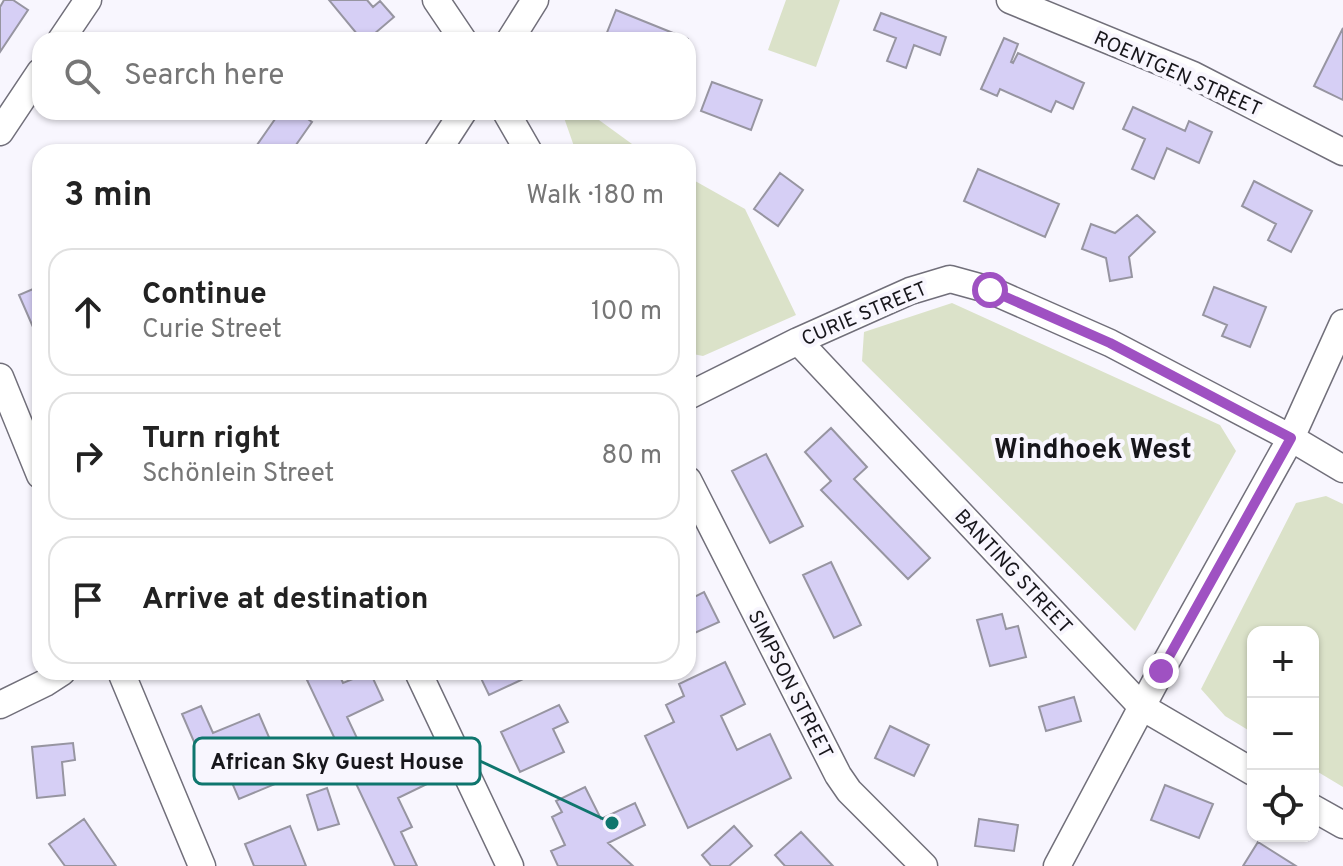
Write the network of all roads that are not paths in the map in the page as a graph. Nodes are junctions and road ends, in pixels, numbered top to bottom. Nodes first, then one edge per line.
1 (88, 0) edge
2 (436, 0) edge
3 (535, 0) edge
4 (1010, 0) edge
5 (66, 32) edge
6 (458, 32) edge
7 (515, 32) edge
8 (32, 84) edge
9 (458, 120) edge
10 (511, 120) edge
11 (0, 132) edge
12 (442, 144) edge
13 (524, 144) edge
14 (1343, 152) edge
15 (1343, 323) edge
16 (798, 341) junction
17 (0, 377) edge
18 (696, 392) edge
19 (1291, 438) junction
20 (32, 455) edge
21 (1343, 469) edge
22 (696, 496) edge
23 (50, 680) edge
24 (124, 680) edge
25 (422, 680) edge
26 (0, 705) edge
27 (1142, 707) junction
28 (1250, 770) edge
29 (1319, 811) edge
30 (1343, 825) edge
31 (202, 866) edge
32 (510, 866) edge
33 (924, 866) edge
34 (1057, 866) edge

1 - 5 street
2 - 6 street
3 - 7 street
4 - 14 street, ROENTGEN STREET
8 - 11 street
9 - 12 street
10 - 13 street
15 - 19 street
16 - 18 street, CURIE STREET
16 - 19 street, CURIE STREET
16 - 27 street, BANTING STREET
17 - 20 street
19 - 21 street, CURIE STREET
19 - 27 street
22 - 33 street, SIMPSON STREET
23 - 26 street
24 - 31 street
25 - 32 street
27 - 28 street, BANTING STREET
27 - 34 street
29 - 30 street

